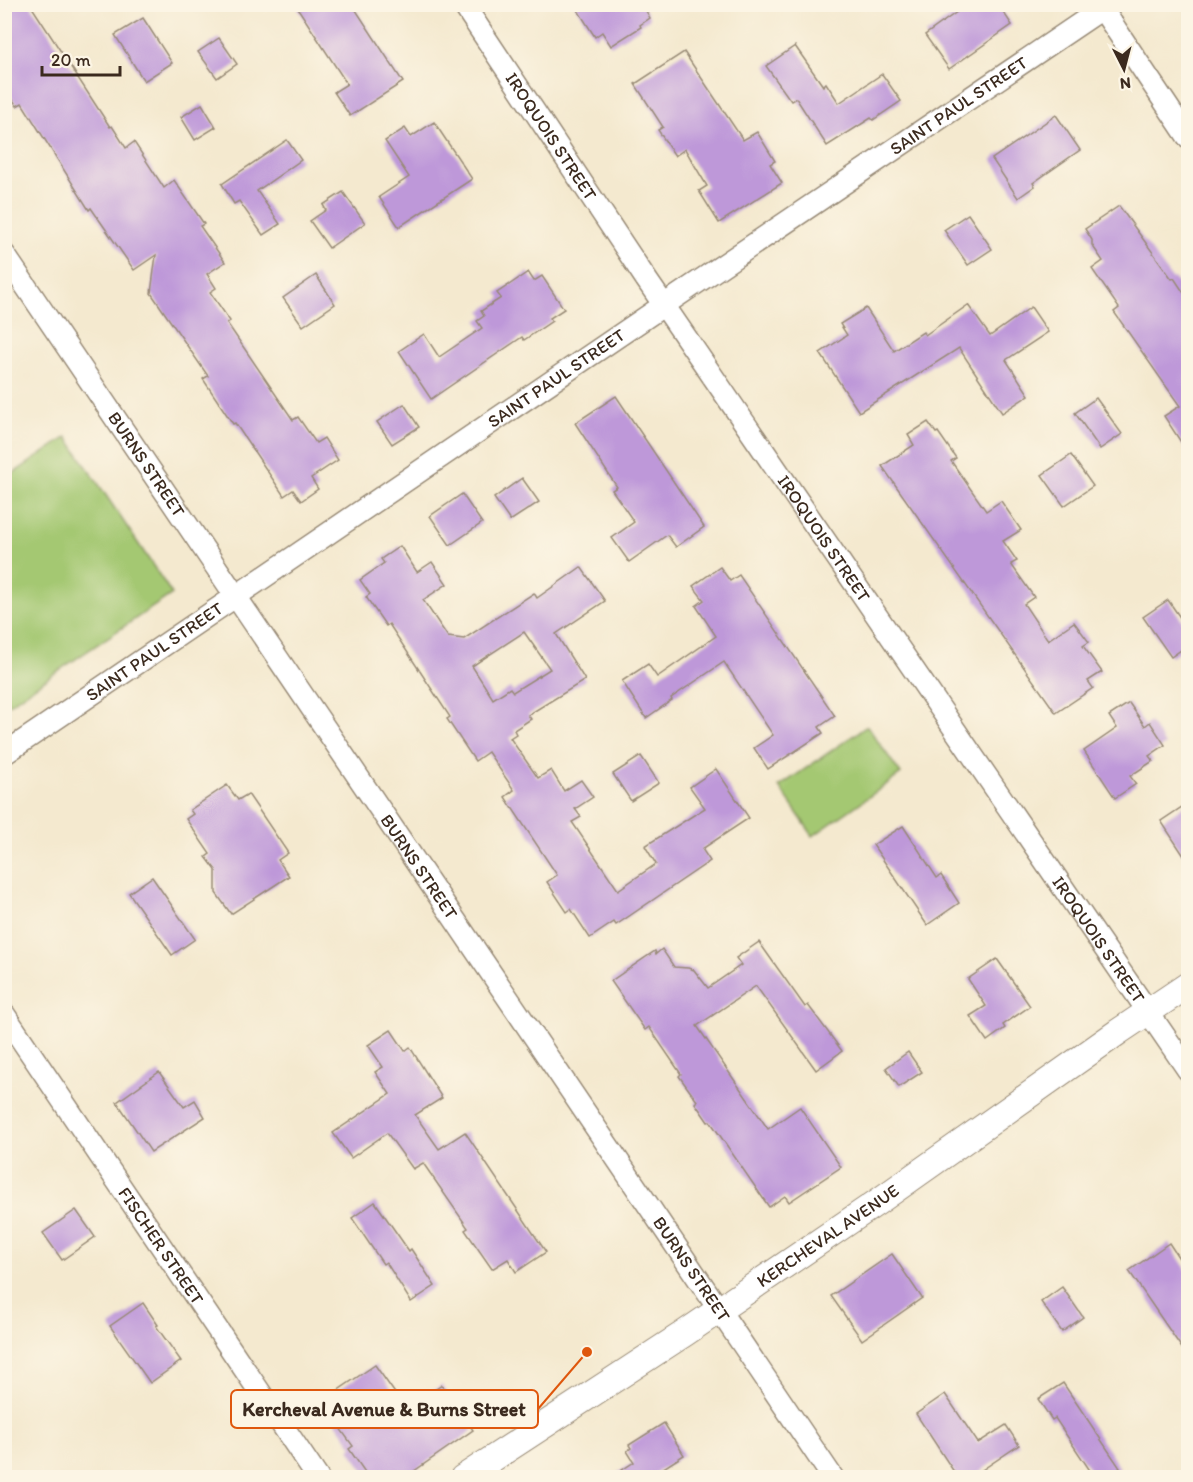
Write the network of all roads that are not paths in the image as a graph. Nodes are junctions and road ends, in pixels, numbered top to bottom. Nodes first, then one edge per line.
1 (463, 4) edge
2 (1103, 6) edge
3 (1188, 137) edge
4 (4, 254) edge
5 (664, 304) junction
6 (236, 596) junction
7 (4, 754) edge
8 (1188, 985) edge
9 (1149, 1011) junction
10 (4, 1014) edge
11 (1188, 1070) edge
12 (718, 1309) junction
13 (318, 1478) edge
14 (463, 1478) edge
15 (833, 1478) edge

1 - 5 street, IROQUOIS STREET
2 - 3 street
2 - 5 street, SAINT PAUL STREET
4 - 6 street, BURNS STREET
5 - 6 street, SAINT PAUL STREET
5 - 9 street, IROQUOIS STREET
6 - 7 street, SAINT PAUL STREET
6 - 12 street, BURNS STREET
8 - 9 street, KERCHEVAL AVENUE
9 - 11 street, IROQUOIS STREET
9 - 12 street, KERCHEVAL AVENUE
10 - 13 street, FISCHER STREET
12 - 14 street, KERCHEVAL AVENUE
12 - 15 street, BURNS STREET

